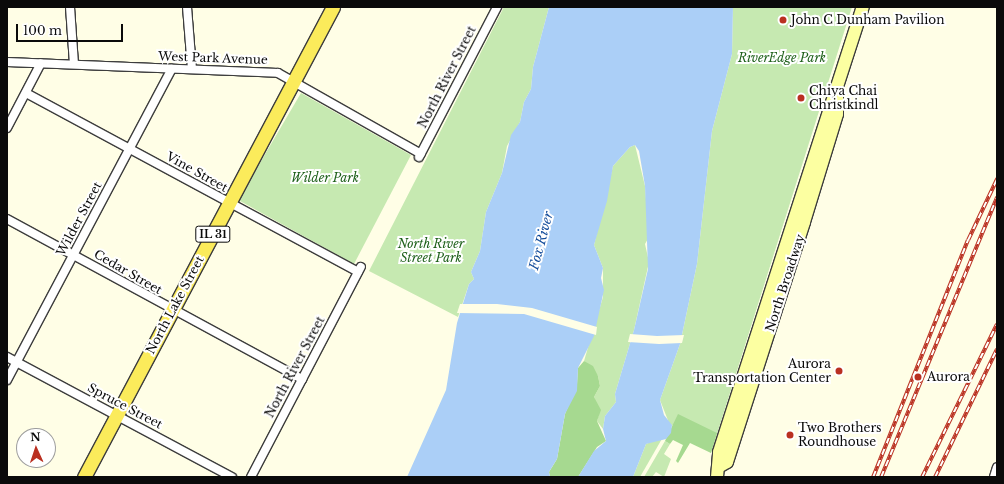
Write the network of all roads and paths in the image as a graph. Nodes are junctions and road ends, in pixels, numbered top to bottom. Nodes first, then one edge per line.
1 (70, 7) edge
2 (187, 7) edge
3 (333, 7) edge
4 (497, 7) edge
5 (863, 7) edge
6 (7, 62) edge
7 (41, 63) junction
8 (74, 64) junction
9 (172, 69) junction
10 (192, 69) junction
11 (294, 81) junction
12 (26, 93) junction
13 (7, 128) edge
14 (129, 149) junction
15 (420, 156) joint
16 (230, 203) junction
17 (7, 219) edge
18 (73, 255) junction
19 (359, 270) joint
20 (172, 309) junction
21 (7, 357) edge
22 (17, 362) junction
23 (302, 379) junction
24 (7, 380) edge
25 (117, 416) junction
26 (997, 467) edge
27 (718, 471) edge
28 (84, 477) edge
29 (232, 477) edge
30 (251, 477) edge
31 (994, 477) edge

1 - 8 street
2 - 10 street
3 - 11 main road, North Lake Street / IL 31
4 - 15 street, North River Street
5 - 27 main road, North Broadway
6 - 7 street, West Park Avenue
7 - 8 street, West Park Avenue
7 - 12 street
8 - 9 street, West Park Avenue
9 - 10 street, West Park Avenue
9 - 14 street, Wilder Street
10 - 11 street, West Park Avenue
11 - 15 street, West Park Avenue
11 - 16 main road, North Lake Street / IL 31
12 - 13 street
12 - 14 street, Vine Street
14 - 16 street, Vine Street
14 - 18 street, Wilder Street
16 - 19 street, Vine Street
16 - 20 main road, North Lake Street / IL 31
17 - 18 street, Cedar Street
18 - 20 street, Cedar Street
18 - 22 street, Wilder Street
19 - 23 street, North River Street
20 - 23 street, Cedar Street
20 - 25 main road, North Lake Street / IL 31
21 - 22 street, Spruce Street
22 - 24 street, Wilder Street
22 - 25 street, Spruce Street
23 - 30 street, North River Street
25 - 28 main road, North Lake Street / IL 31
25 - 29 street, Spruce Street
26 - 31 street

